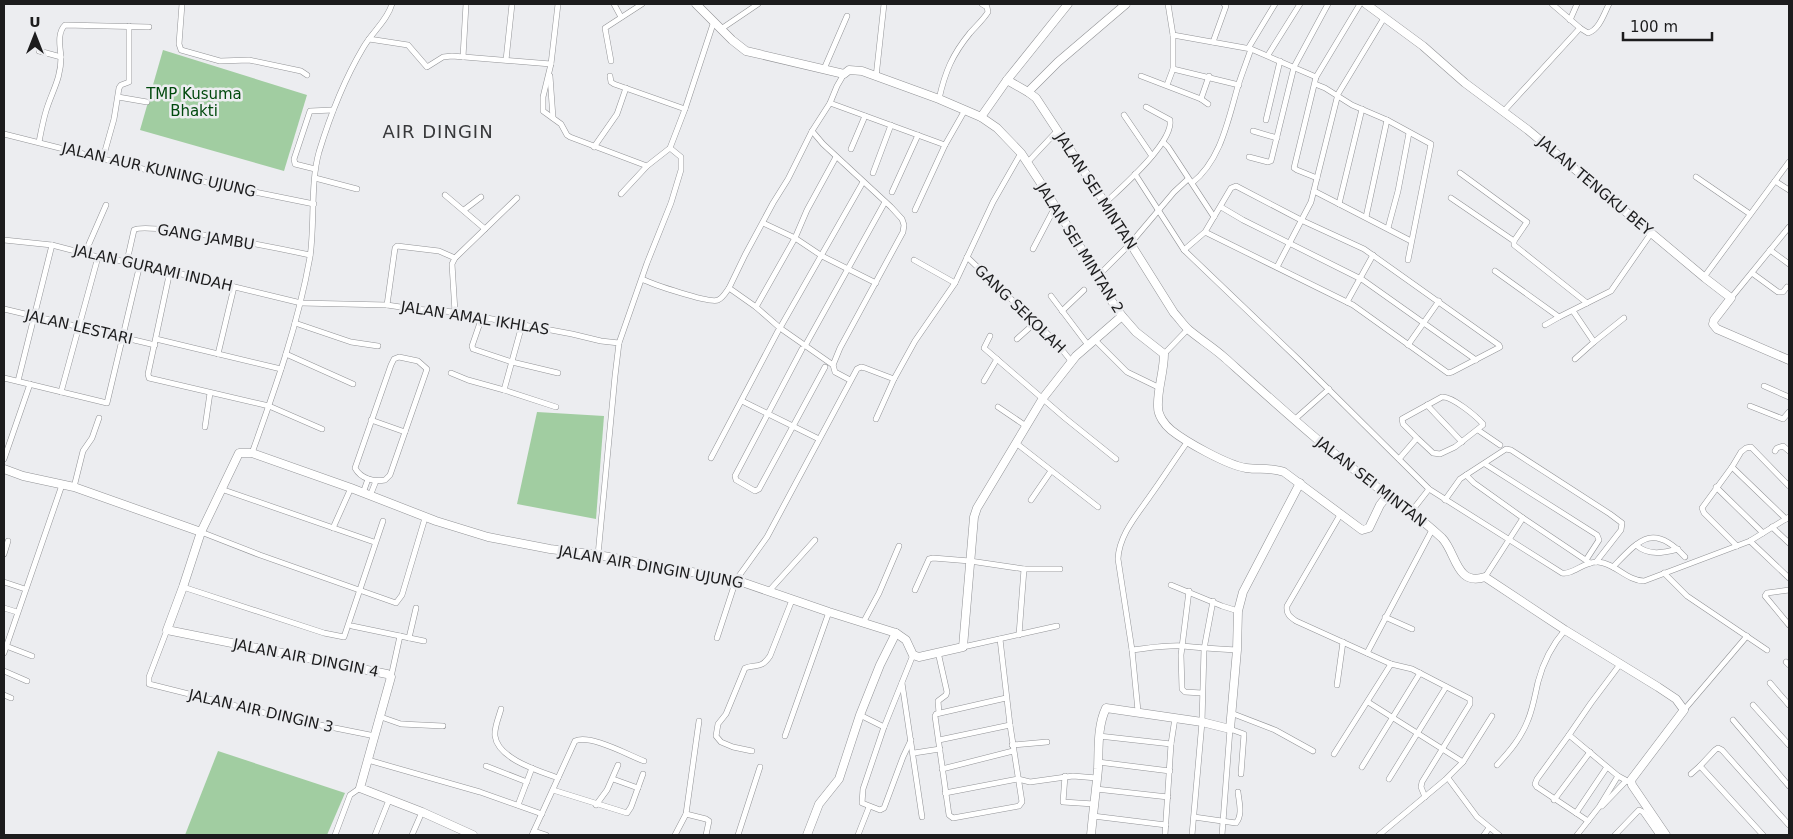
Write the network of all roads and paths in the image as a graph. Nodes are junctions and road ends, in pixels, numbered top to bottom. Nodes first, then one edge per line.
1 (182, 4) edge
2 (392, 4) edge
3 (466, 4) edge
4 (512, 4) edge
5 (558, 4) edge
6 (614, 4) edge
7 (642, 4) edge
8 (696, 4) edge
9 (758, 4) edge
10 (884, 4) edge
11 (982, 4) edge
12 (1068, 4) edge
13 (1126, 4) edge
14 (1168, 4) edge
15 (1224, 4) edge
16 (1274, 4) edge
17 (1300, 4) edge
18 (1328, 4) edge
19 (1360, 4) edge
20 (1366, 4) edge
21 (1552, 4) edge
22 (1577, 4) edge
23 (1609, 4) edge
24 (847, 16) dead end
25 (621, 17) junction
26 (1384, 18) junction
27 (1570, 20) junction
28 (714, 21) junction
29 (129, 26) junction
30 (149, 27) dead end
31 (1580, 28) junction
32 (721, 30) junction
33 (1173, 35) junction
34 (369, 39) junction
35 (1213, 42) junction
36 (1251, 49) junction
37 (39, 51) dead end
38 (1268, 55) junction
39 (61, 56) junction
40 (462, 57) junction
41 (506, 60) junction
42 (1280, 61) junction
43 (611, 62) dead end
44 (552, 64) junction
45 (1294, 67) junction
46 (1173, 68) junction
47 (824, 69) junction
48 (550, 72) junction
49 (844, 74) junction
50 (307, 75) dead end
51 (610, 76) dead end
52 (1141, 76) dead end
53 (1209, 76) junction
54 (1316, 76) junction
55 (876, 77) junction
56 (1007, 80) junction
57 (1315, 84) junction
58 (1167, 85) junction
59 (1238, 85) junction
60 (626, 88) junction
61 (1028, 92) junction
62 (1338, 94) junction
63 (118, 97) junction
64 (939, 99) junction
65 (1201, 99) junction
66 (146, 102) dead end
67 (830, 103) junction
68 (1208, 104) dead end
69 (1146, 107) dead end
70 (685, 109) junction
71 (1362, 109) junction
72 (333, 110) junction
73 (965, 110) junction
74 (1503, 112) junction
75 (1124, 115) dead end
76 (864, 116) junction
77 (981, 117) junction
78 (553, 118) junction
79 (1266, 120) dead end
80 (1387, 120) junction
81 (891, 125) junction
82 (812, 131) junction
83 (1057, 131) junction
84 (1253, 131) dead end
85 (1409, 133) junction
86 (4, 134) edge
87 (918, 135) junction
88 (1276, 138) junction
89 (39, 142) junction
90 (1163, 142) junction
91 (945, 145) junction
92 (594, 147) junction
93 (670, 148) junction
94 (851, 149) dead end
95 (1021, 153) junction
96 (1152, 156) junction
97 (1249, 156) dead end
98 (836, 157) junction
99 (104, 158) junction
100 (1789, 162) edge
101 (1027, 163) junction
102 (647, 166) junction
103 (315, 169) junction
104 (873, 173) dead end
105 (1460, 173) dead end
106 (1135, 174) junction
107 (1696, 177) dead end
108 (315, 178) junction
109 (1316, 178) junction
110 (1190, 181) junction
111 (1775, 181) junction
112 (863, 182) junction
113 (357, 188) dead end
114 (1789, 190) edge
115 (1314, 191) junction
116 (892, 192) dead end
117 (621, 194) dead end
118 (445, 195) dead end
119 (481, 197) dead end
120 (518, 198) dead end
121 (1451, 198) dead end
122 (885, 202) junction
123 (1105, 203) junction
124 (314, 204) junction
125 (1339, 204) junction
126 (106, 205) dead end
127 (1055, 207) junction
128 (1221, 207) junction
129 (1158, 209) junction
130 (464, 210) junction
131 (915, 210) dead end
132 (1750, 214) junction
133 (1214, 217) junction
134 (1366, 217) junction
135 (1301, 220) junction
136 (763, 223) junction
137 (1789, 226) edge
138 (1388, 228) junction
139 (485, 229) junction
140 (1205, 232) junction
141 (1652, 232) junction
142 (795, 238) junction
143 (1411, 241) junction
144 (1514, 241) junction
145 (4, 242) edge
146 (1130, 244) junction
147 (1289, 244) junction
148 (52, 245) junction
149 (1033, 249) dead end
150 (1184, 250) junction
151 (1770, 250) junction
152 (85, 253) junction
153 (310, 255) junction
154 (1373, 255) junction
155 (822, 256) junction
156 (98, 257) junction
157 (967, 257) junction
158 (455, 258) junction
159 (914, 260) dead end
160 (1408, 260) dead end
161 (127, 261) junction
162 (140, 264) junction
163 (1789, 264) edge
164 (1277, 267) junction
165 (846, 268) junction
166 (170, 270) junction
167 (1496, 271) dead end
168 (1752, 273) junction
169 (1098, 276) junction
170 (1704, 277) junction
171 (642, 278) junction
172 (1359, 278) junction
173 (876, 283) junction
174 (955, 283) junction
175 (234, 287) junction
176 (1787, 287) dead end
177 (729, 288) junction
178 (1084, 290) dead end
179 (1051, 296) dead end
180 (1731, 298) junction
181 (1439, 301) junction
182 (300, 302) junction
183 (1347, 302) junction
184 (1587, 303) junction
185 (387, 304) junction
186 (756, 307) junction
187 (4, 309) edge
188 (1062, 311) junction
189 (1573, 311) junction
190 (455, 312) junction
191 (34, 316) junction
192 (1122, 316) junction
193 (482, 317) junction
194 (1559, 318) junction
195 (1624, 318) dead end
196 (1036, 322) junction
197 (295, 323) junction
198 (1423, 323) junction
199 (522, 325) junction
200 (1546, 325) dead end
201 (79, 328) junction
202 (1188, 329) junction
203 (779, 330) junction
204 (990, 336) dead end
205 (124, 338) junction
206 (1017, 339) dead end
207 (156, 342) junction
208 (1091, 342) junction
209 (1594, 342) junction
210 (619, 343) junction
211 (1408, 345) junction
212 (378, 346) dead end
213 (803, 347) junction
214 (218, 354) junction
215 (286, 354) junction
216 (1164, 354) junction
217 (997, 359) junction
218 (1576, 359) dead end
219 (1476, 360) junction
220 (1789, 360) edge
221 (1072, 361) junction
222 (512, 362) junction
223 (832, 365) junction
224 (824, 367) dead end
225 (281, 369) junction
226 (451, 373) dead end
227 (558, 373) dead end
228 (4, 378) edge
229 (894, 379) junction
230 (850, 380) junction
231 (984, 381) dead end
232 (18, 382) junction
233 (30, 384) junction
234 (353, 384) dead end
235 (1764, 386) dead end
236 (1160, 388) junction
237 (1329, 389) junction
238 (504, 390) junction
239 (61, 392) junction
240 (210, 393) junction
241 (1789, 397) edge
242 (1043, 398) junction
243 (742, 401) junction
244 (1427, 405) junction
245 (269, 406) junction
246 (1750, 406) dead end
247 (556, 407) dead end
248 (998, 407) dead end
249 (1789, 412) edge
250 (767, 413) junction
251 (99, 418) dead end
252 (876, 418) dead end
253 (372, 420) junction
254 (1294, 420) junction
255 (794, 426) junction
256 (1026, 426) junction
257 (205, 427) dead end
258 (322, 429) dead end
259 (1478, 430) junction
260 (406, 432) junction
261 (1417, 438) junction
262 (819, 439) junction
263 (1188, 441) junction
264 (1462, 442) junction
265 (1016, 443) junction
266 (1500, 444) dead end
267 (1775, 451) dead end
268 (1789, 451) edge
269 (252, 453) junction
270 (711, 458) dead end
271 (4, 459) edge
272 (1116, 459) dead end
273 (1399, 459) junction
274 (1485, 464) junction
275 (1732, 467) junction
276 (4, 469) edge
277 (1050, 470) junction
278 (1466, 475) junction
279 (368, 479) junction
280 (376, 481) junction
281 (1300, 483) junction
282 (62, 485) junction
283 (1789, 485) edge
284 (74, 487) junction
285 (1716, 487) junction
286 (351, 488) junction
287 (1429, 489) junction
288 (220, 490) junction
289 (367, 495) junction
290 (1388, 496) junction
291 (1031, 500) dead end
292 (1445, 500) junction
293 (1098, 507) dead end
294 (1411, 512) junction
295 (1340, 514) junction
296 (425, 518) junction
297 (1523, 518) junction
298 (1788, 518) edge
299 (383, 521) dead end
300 (1772, 527) junction
301 (333, 528) junction
302 (1432, 530) junction
303 (201, 532) junction
304 (1764, 533) junction
305 (815, 540) dead end
306 (1509, 540) junction
307 (8, 541) dead end
308 (374, 542) junction
309 (1750, 542) junction
310 (1789, 543) edge
311 (1636, 545) junction
312 (899, 546) dead end
313 (1737, 546) junction
314 (1678, 549) junction
315 (4, 554) edge
316 (598, 555) junction
317 (1685, 557) dead end
318 (970, 561) junction
319 (1591, 561) junction
320 (1613, 567) junction
321 (1024, 569) junction
322 (1060, 569) dead end
323 (1664, 573) junction
324 (1485, 577) junction
325 (1789, 578) edge
326 (736, 580) junction
327 (4, 582) edge
328 (1171, 585) dead end
329 (183, 587) junction
330 (25, 589) junction
331 (360, 590) junction
332 (915, 590) dead end
333 (1789, 590) edge
334 (769, 591) junction
335 (1189, 591) junction
336 (792, 600) junction
337 (1212, 601) junction
338 (4, 608) edge
339 (416, 608) dead end
340 (1238, 611) junction
341 (17, 612) junction
342 (829, 612) junction
343 (1385, 617) junction
344 (863, 623) junction
345 (1789, 625) edge
346 (352, 626) dead end
347 (1057, 626) dead end
348 (1412, 629) dead end
349 (167, 630) junction
350 (1565, 630) junction
351 (896, 632) junction
352 (400, 636) junction
353 (1019, 636) junction
354 (1747, 636) junction
355 (6, 637) edge
356 (410, 638) junction
357 (717, 638) dead end
358 (1000, 639) junction
359 (424, 641) dead end
360 (1343, 642) junction
361 (6, 646) junction
362 (1182, 646) junction
363 (963, 648) junction
364 (1204, 649) junction
365 (1132, 650) junction
366 (1237, 650) junction
367 (1767, 650) dead end
368 (938, 652) junction
369 (4, 653) edge
370 (1366, 653) junction
371 (913, 655) junction
372 (32, 656) dead end
373 (1621, 663) junction
374 (1391, 664) junction
375 (4, 671) edge
376 (1420, 673) junction
377 (391, 677) junction
378 (27, 681) dead end
379 (902, 682) junction
380 (1770, 683) dead end
381 (1337, 685) dead end
382 (1446, 687) junction
383 (1202, 692) junction
384 (4, 695) edge
385 (11, 698) dead end
386 (1006, 698) junction
387 (1368, 702) junction
388 (1753, 705) dead end
389 (1789, 705) edge
390 (501, 709) dead end
391 (1684, 710) junction
392 (1138, 711) junction
393 (939, 713) junction
394 (1231, 713) junction
395 (860, 716) junction
396 (1492, 716) dead end
397 (381, 717) junction
398 (1175, 718) junction
399 (1393, 718) junction
400 (1733, 720) dead end
401 (699, 721) dead end
402 (1202, 722) junction
403 (1010, 725) junction
404 (443, 726) dead end
405 (884, 727) junction
406 (1230, 729) junction
407 (1418, 733) junction
408 (1569, 735) junction
409 (375, 736) junction
410 (785, 736) dead end
411 (1099, 736) junction
412 (911, 740) junction
413 (938, 740) junction
414 (1047, 742) dead end
415 (1171, 744) junction
416 (1789, 745) edge
417 (1013, 748) junction
418 (940, 749) junction
419 (1442, 749) junction
420 (752, 751) dead end
421 (1313, 751) dead end
422 (1590, 752) junction
423 (914, 753) junction
424 (1334, 754) dead end
425 (368, 760) junction
426 (644, 761) dead end
427 (1098, 762) junction
428 (1463, 762) junction
429 (618, 765) dead end
430 (1497, 765) dead end
431 (486, 766) dead end
432 (1700, 766) junction
433 (1362, 767) dead end
434 (1607, 767) junction
435 (532, 768) junction
436 (760, 768) dead end
437 (942, 769) junction
438 (1170, 771) junction
439 (643, 774) dead end
440 (1241, 774) dead end
441 (1691, 774) dead end
442 (1065, 776) junction
443 (1618, 776) junction
444 (558, 778) junction
445 (1097, 778) junction
446 (1448, 778) junction
447 (613, 779) junction
448 (1018, 779) junction
449 (1389, 779) dead end
450 (527, 782) junction
451 (1628, 782) junction
452 (1789, 786) edge
453 (360, 788) junction
454 (638, 788) junction
455 (1096, 789) junction
456 (553, 790) junction
457 (1238, 792) dead end
458 (945, 793) junction
459 (1168, 797) junction
460 (1425, 797) junction
461 (389, 800) junction
462 (1554, 800) junction
463 (1094, 804) junction
464 (518, 805) junction
465 (596, 805) junction
466 (868, 807) junction
467 (1600, 807) junction
468 (422, 812) junction
469 (1576, 813) junction
470 (542, 814) junction
471 (686, 814) junction
472 (922, 816) dead end
473 (1093, 816) junction
474 (1194, 817) junction
475 (1588, 821) junction
476 (1223, 822) junction
477 (1166, 825) junction
478 (1789, 825) edge
479 (1490, 828) junction
480 (458, 832) edge
481 (1657, 832) edge
482 (533, 833) edge
483 (335, 835) edge
484 (375, 835) edge
485 (412, 835) edge
486 (473, 835) edge
487 (546, 835) edge
488 (675, 835) edge
489 (706, 835) edge
490 (738, 835) edge
491 (807, 835) edge
492 (858, 835) edge
493 (1091, 835) edge
494 (1164, 835) edge
495 (1192, 835) edge
496 (1222, 835) edge
497 (1379, 835) edge
498 (1484, 835) edge
499 (1499, 835) edge
500 (1577, 835) edge
501 (1614, 835) edge
502 (1666, 835) edge
503 (1763, 835) edge

1 - 50 street
2 - 34 street
3 - 40 street
4 - 41 street
5 - 44 street
6 - 25 street
7 - 25 street
8 - 28 street, JALAN SEI MINTAN 2
9 - 32 street
10 - 55 street
11 - 64 street
12 - 56 street
13 - 61 street
14 - 33 street
15 - 35 street
16 - 36 street
17 - 38 street
18 - 45 street
19 - 54 street
20 - 26 street, JALAN TENGKU BEY
21 - 27 street
22 - 27 street
23 - 31 street
24 - 47 street
25 - 43 street
26 - 62 street
26 - 74 street, JALAN TENGKU BEY
27 - 31 street
28 - 32 street, JALAN SEI MINTAN 2
28 - 70 street
29 - 30 street
29 - 39 street
29 - 63 street
31 - 74 street
32 - 47 street, JALAN SEI MINTAN 2
33 - 35 street
33 - 46 street
34 - 40 street
34 - 72 street
35 - 36 street
36 - 38 street
36 - 59 street
37 - 39 street
38 - 42 street
39 - 89 street
40 - 41 street
41 - 44 street
42 - 45 street
42 - 79 street
44 - 48 street
45 - 54 street
45 - 88 street
46 - 53 street
46 - 58 street
47 - 49 street, JALAN SEI MINTAN 2
48 - 78 street
48 - 78 street
49 - 55 street, JALAN SEI MINTAN 2
49 - 67 street
51 - 60 street
52 - 58 street
53 - 59 street
53 - 65 street
54 - 57 street
55 - 64 street, JALAN SEI MINTAN 2
56 - 61 street, JALAN SEI MINTAN
56 - 77 street
57 - 62 street
57 - 109 street
58 - 65 street
59 - 110 street
60 - 70 street
60 - 92 street
61 - 83 street, JALAN SEI MINTAN
62 - 71 street
62 - 109 street
63 - 66 street
63 - 99 street
64 - 73 street, JALAN SEI MINTAN 2
65 - 68 street
67 - 76 street
67 - 82 street
69 - 90 street
70 - 93 street
71 - 80 street
71 - 125 street
72 - 103 street
72 - 103 street
73 - 77 street, JALAN SEI MINTAN 2
73 - 91 street
74 - 141 street, JALAN TENGKU BEY
75 - 96 street
76 - 81 street
76 - 94 street
77 - 95 street, JALAN SEI MINTAN 2
78 - 92 street
80 - 85 street
80 - 134 street
81 - 87 street
81 - 104 street
82 - 98 street
82 - 136 street
83 - 101 street
83 - 123 street, JALAN SEI MINTAN
84 - 88 street
85 - 138 street
85 - 143 street
86 - 89 street, JALAN AUR KUNING UJUNG
87 - 91 street
87 - 116 street
88 - 97 street
89 - 99 street, JALAN AUR KUNING UJUNG
90 - 96 street
90 - 110 street
91 - 131 street
92 - 102 street
93 - 102 street
93 - 171 street
95 - 101 street, JALAN SEI MINTAN 2
95 - 157 street
96 - 106 street
98 - 112 street
98 - 142 street
99 - 124 street, JALAN AUR KUNING UJUNG
100 - 111 street
101 - 127 street, JALAN SEI MINTAN 2
102 - 117 street
103 - 108 street
105 - 144 street
106 - 123 street
106 - 129 street
107 - 132 street
108 - 113 street
108 - 124 street
109 - 115 street
110 - 129 street
110 - 133 street
111 - 114 street
111 - 132 street
112 - 122 street
112 - 155 street
115 - 125 street
115 - 135 street
118 - 130 street
119 - 130 street
120 - 139 street
121 - 144 street
122 - 165 street
122 - 173 street
123 - 146 street, JALAN SEI MINTAN
124 - 153 street
125 - 134 street
126 - 152 street
127 - 149 street
127 - 169 street, JALAN SEI MINTAN 2
128 - 133 street
128 - 135 street
128 - 147 street
129 - 146 street
129 - 150 street
130 - 139 street
132 - 170 street
133 - 140 street
134 - 138 street
135 - 147 street
135 - 154 street
136 - 142 street
136 - 177 street
137 - 151 street
138 - 143 street
139 - 158 street
140 - 150 street
140 - 164 street
141 - 170 street, JALAN TENGKU BEY
141 - 184 street
142 - 155 street
142 - 186 street
143 - 160 street
144 - 184 street
145 - 148 street, JALAN GURAMI INDAH
146 - 169 street
146 - 202 street, JALAN SEI MINTAN
147 - 164 street
147 - 172 street
148 - 152 street, JALAN GURAMI INDAH
148 - 191 street
150 - 237 street
151 - 163 street
151 - 168 street
152 - 156 street, JALAN GURAMI INDAH
153 - 161 street, GANG JAMBU
153 - 182 street
154 - 172 street
154 - 181 street
155 - 165 street
155 - 203 street
156 - 161 street, JALAN GURAMI INDAH
156 - 201 street
157 - 174 street
157 - 196 street, GANG SEKOLAH
158 - 185 street
158 - 190 street
159 - 174 street
161 - 162 street, JALAN GURAMI INDAH
162 - 166 street, JALAN GURAMI INDAH
162 - 205 street
164 - 183 street
165 - 173 street
165 - 213 street
166 - 175 street, JALAN GURAMI INDAH
166 - 207 street
167 - 194 street
168 - 176 street
168 - 180 street
169 - 192 street, JALAN SEI MINTAN 2
170 - 180 street, JALAN TENGKU BEY
171 - 177 street
171 - 210 street
172 - 183 street
172 - 198 street
173 - 223 street
174 - 229 street
175 - 182 street, JALAN GURAMI INDAH
175 - 214 street
177 - 186 street
178 - 188 street
179 - 188 street
180 - 220 street
181 - 198 street
181 - 219 street
182 - 185 street, JALAN AMAL IKHLAS
182 - 197 street
183 - 211 street
184 - 189 street
185 - 190 street, JALAN AMAL IKHLAS
186 - 203 street
187 - 191 street, JALAN LESTARI
188 - 208 street
189 - 194 street
189 - 209 street
190 - 193 street, JALAN AMAL IKHLAS
191 - 201 street, JALAN LESTARI
191 - 232 street
192 - 208 street
192 - 216 street, JALAN SEI MINTAN 2
193 - 199 street, JALAN AMAL IKHLAS
193 - 222 street
194 - 200 street
195 - 209 street
196 - 206 street
196 - 221 street, GANG SEKOLAH
197 - 212 street
197 - 215 street
198 - 211 street
198 - 219 street
199 - 210 street, JALAN AMAL IKHLAS
199 - 222 street
201 - 205 street, JALAN LESTARI
201 - 239 street
202 - 216 street
202 - 254 street, JALAN SEI MINTAN
203 - 213 street
203 - 243 street
204 - 217 street
205 - 207 street, JALAN LESTARI
205 - 239 street
207 - 214 street, JALAN LESTARI
207 - 240 street
208 - 221 street
208 - 236 street
209 - 218 street
210 - 316 street
211 - 219 street
213 - 223 street
213 - 250 street
214 - 225 street, JALAN LESTARI
215 - 225 street
215 - 234 street
216 - 236 street
217 - 231 street
217 - 242 street
221 - 242 street
222 - 227 street
222 - 238 street
223 - 230 street
224 - 255 street
225 - 245 street
226 - 238 street
228 - 232 street
229 - 230 street
229 - 252 street
230 - 262 street
232 - 233 street
233 - 239 street
233 - 271 street
235 - 241 street
236 - 263 street
237 - 254 street
237 - 273 street
238 - 247 street
240 - 245 street
240 - 257 street
242 - 256 street
242 - 272 street
243 - 250 street
243 - 270 street
244 - 259 street
244 - 261 street
244 - 264 street
245 - 258 street
245 - 269 street
246 - 249 street
248 - 256 street
250 - 255 street
250 - 255 street
251 - 284 street
253 - 260 street
253 - 260 street
253 - 279 street
254 - 290 street, JALAN SEI MINTAN
255 - 262 street
256 - 265 street
259 - 264 street
259 - 266 street
260 - 280 street
261 - 264 street
261 - 273 street
262 - 326 street
263 - 281 street
263 - 365 street
265 - 277 street
265 - 318 street
267 - 268 street
269 - 286 street, JALAN AIR DINGIN UJUNG
269 - 288 street
273 - 287 street
274 - 278 street
274 - 319 street
274 - 319 street
275 - 283 street
275 - 285 street
275 - 298 street
276 - 282 street
277 - 291 street
277 - 293 street
278 - 292 street
278 - 297 street
279 - 280 street
279 - 289 street
280 - 289 street
281 - 295 street
281 - 340 street
282 - 284 street
282 - 330 street
284 - 303 street
285 - 304 street
285 - 313 street
286 - 289 street, JALAN AIR DINGIN UJUNG
286 - 301 street
287 - 292 street
287 - 294 street
288 - 301 street
288 - 303 street
289 - 296 street, JALAN AIR DINGIN UJUNG
290 - 294 street, JALAN SEI MINTAN
290 - 295 street
292 - 306 street
294 - 302 street, JALAN SEI MINTAN
295 - 360 street
296 - 316 street, JALAN AIR DINGIN UJUNG
296 - 331 street
297 - 306 street
297 - 319 street
298 - 300 street
299 - 308 street
300 - 304 street
300 - 310 street
301 - 308 street
302 - 324 street, JALAN SEI MINTAN
302 - 343 street
303 - 329 street
303 - 331 street
304 - 309 street
305 - 334 street
306 - 319 street
306 - 324 street
307 - 315 street
308 - 331 street
309 - 313 street
309 - 325 street
311 - 314 street
311 - 314 street
311 - 320 street
312 - 344 street
313 - 323 street
314 - 317 street
316 - 326 street, JALAN AIR DINGIN UJUNG
318 - 321 street
318 - 332 street
318 - 363 street
319 - 320 street
320 - 323 street
321 - 322 street
321 - 353 street
323 - 354 street
324 - 350 street, JALAN SEI MINTAN
326 - 334 street, JALAN AIR DINGIN UJUNG
326 - 357 street
327 - 330 street
328 - 335 street
329 - 331 street
329 - 349 street
330 - 341 street
333 - 345 street
334 - 336 street, JALAN AIR DINGIN UJUNG
335 - 337 street
335 - 362 street
336 - 342 street, JALAN AIR DINGIN UJUNG
336 - 420 street
337 - 340 street
337 - 364 street
338 - 341 street
339 - 356 street
340 - 366 street
341 - 355 street
342 - 344 street, JALAN AIR DINGIN UJUNG
342 - 410 street
343 - 348 street
343 - 370 street
344 - 351 street, JALAN AIR DINGIN UJUNG
346 - 352 street
347 - 353 street
349 - 377 street, JALAN AIR DINGIN 4
349 - 409 street, JALAN AIR DINGIN 3
350 - 373 street, JALAN SEI MINTAN
350 - 430 street
351 - 371 street
351 - 395 street
352 - 356 street
352 - 377 street
353 - 358 street
354 - 367 street
354 - 391 street
355 - 361 street
356 - 359 street
358 - 363 street
358 - 386 street
360 - 370 street
360 - 381 street
361 - 369 street
361 - 372 street
362 - 364 street
362 - 365 street
362 - 383 street
363 - 368 street
364 - 366 street
364 - 383 street
365 - 392 street
366 - 394 street
368 - 371 street
368 - 393 street
370 - 374 street
371 - 379 street
373 - 391 street, JALAN SEI MINTAN
373 - 408 street
374 - 376 street
374 - 387 street
375 - 378 street
376 - 382 street
376 - 399 street
377 - 397 street, JALAN AIR DINGIN 4
379 - 405 street
379 - 412 street
380 - 389 street
382 - 407 street
382 - 419 street
383 - 402 street
384 - 385 street
386 - 393 street
386 - 403 street
387 - 399 street
387 - 424 street
388 - 416 street
390 - 435 street
391 - 451 street
392 - 398 street
392 - 411 street
393 - 413 street
394 - 406 street
394 - 421 street
395 - 405 street
395 - 491 street
396 - 428 street
397 - 404 street
397 - 409 street, JALAN AIR DINGIN 4
398 - 402 street
398 - 415 street
399 - 407 street
399 - 433 street
400 - 452 street
401 - 471 street
402 - 406 street
402 - 474 street
403 - 413 street
403 - 417 street
405 - 466 street
406 - 440 street
406 - 476 street
407 - 419 street
407 - 449 street
408 - 422 street
408 - 462 street
409 - 425 street, JALAN AIR DINGIN 4
411 - 415 street
411 - 427 street
412 - 423 street
412 - 466 street
413 - 418 street
414 - 417 street
415 - 438 street
417 - 437 street
417 - 448 street
418 - 423 street
418 - 437 street
419 - 428 street
419 - 460 street
422 - 434 street
422 - 462 street
423 - 472 street
425 - 453 street, JALAN AIR DINGIN 4
425 - 464 street
426 - 444 street
427 - 438 street
427 - 445 street
428 - 446 street
429 - 447 street
431 - 450 street
432 - 441 street
432 - 478 street
432 - 503 street
434 - 443 street
434 - 469 street
435 - 444 street
435 - 450 street
436 - 490 street
437 - 458 street
438 - 459 street
439 - 454 street
442 - 445 street
442 - 448 street
442 - 463 street
443 - 451 street
443 - 467 street
444 - 456 street
445 - 455 street
446 - 460 street
446 - 479 street
447 - 454 street
447 - 465 street
448 - 458 street
448 - 458 street
450 - 464 street
451 - 467 street
451 - 481 street
453 - 461 street
453 - 483 street
454 - 465 street
455 - 459 street
455 - 463 street
456 - 465 street
456 - 470 street
457 - 476 street
459 - 477 street
460 - 497 street
461 - 468 street
461 - 484 street
462 - 469 street
463 - 473 street
464 - 470 street
466 - 492 street
467 - 475 street
468 - 480 street
468 - 485 street
469 - 475 street
470 - 482 street
471 - 488 street
471 - 489 street
473 - 477 street
473 - 493 street
474 - 476 street
474 - 495 street
475 - 500 street
476 - 496 street
477 - 494 street
479 - 498 street
479 - 499 street
480 - 486 street
481 - 501 street
481 - 502 street
482 - 487 street

